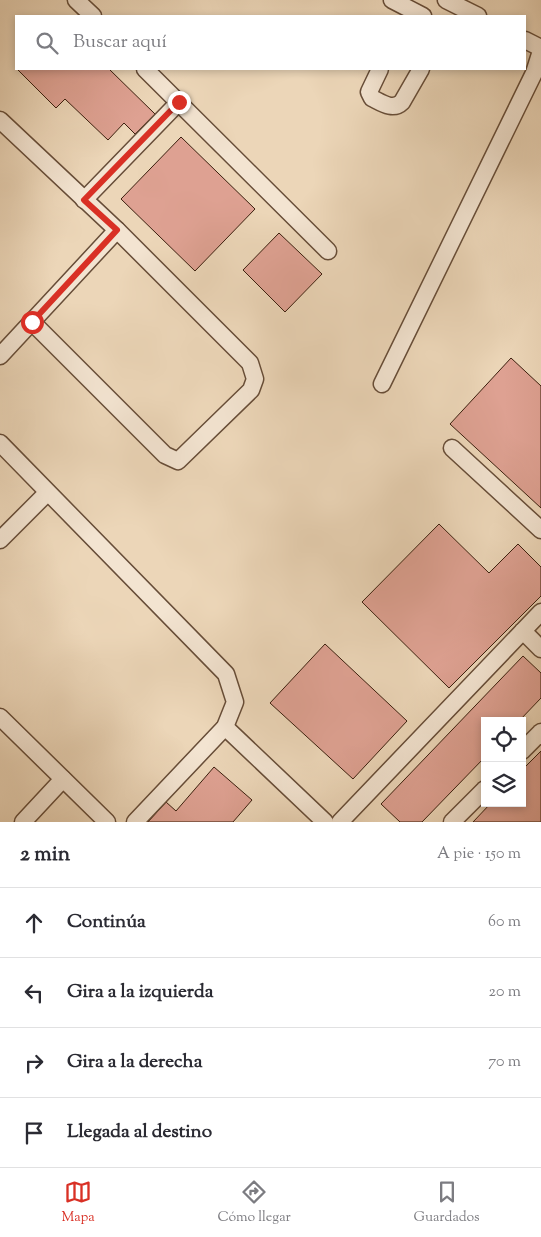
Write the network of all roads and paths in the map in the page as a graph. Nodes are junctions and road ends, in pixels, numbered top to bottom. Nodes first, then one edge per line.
1 (76, 0) edge
2 (392, 0) edge
3 (446, 0) edge
4 (415, 14) edge
5 (92, 15) edge
6 (476, 15) edge
7 (526, 41) edge
8 (541, 49) edge
9 (147, 70) edge
10 (379, 70) edge
11 (420, 70) edge
12 (533, 73) edge
13 (179, 102) junction
14 (0, 120) edge
15 (84, 200) junction
16 (117, 230) junction
17 (328, 251) dead end
18 (32, 322) junction
19 (0, 356) edge
20 (382, 384) dead end
21 (0, 443) edge
22 (452, 448) dead end
23 (47, 493) junction
24 (541, 530) edge
25 (0, 540) edge
26 (541, 612) edge
27 (523, 631) junction
28 (541, 650) edge
29 (0, 717) edge
30 (225, 727) junction
31 (541, 732) edge
32 (526, 747) edge
33 (63, 779) junction
34 (481, 793) edge
35 (22, 822) edge
36 (108, 822) edge
37 (136, 822) edge
38 (325, 822) edge
39 (340, 822) edge
40 (452, 822) edge

1 - 5 street
2 - 4 street
3 - 6 street
7 - 8 street
8 - 12 street
9 - 13 street
10 - 11 street
12 - 20 street
13 - 15 street
13 - 17 street
14 - 15 street
15 - 16 street
16 - 18 street
16 - 18 street
18 - 19 street
21 - 23 street
22 - 24 street
23 - 25 street
23 - 30 street
26 - 27 street
27 - 28 street
27 - 39 street
29 - 33 street
30 - 37 street
30 - 38 street
31 - 32 street
33 - 35 street
33 - 36 street
34 - 40 street

